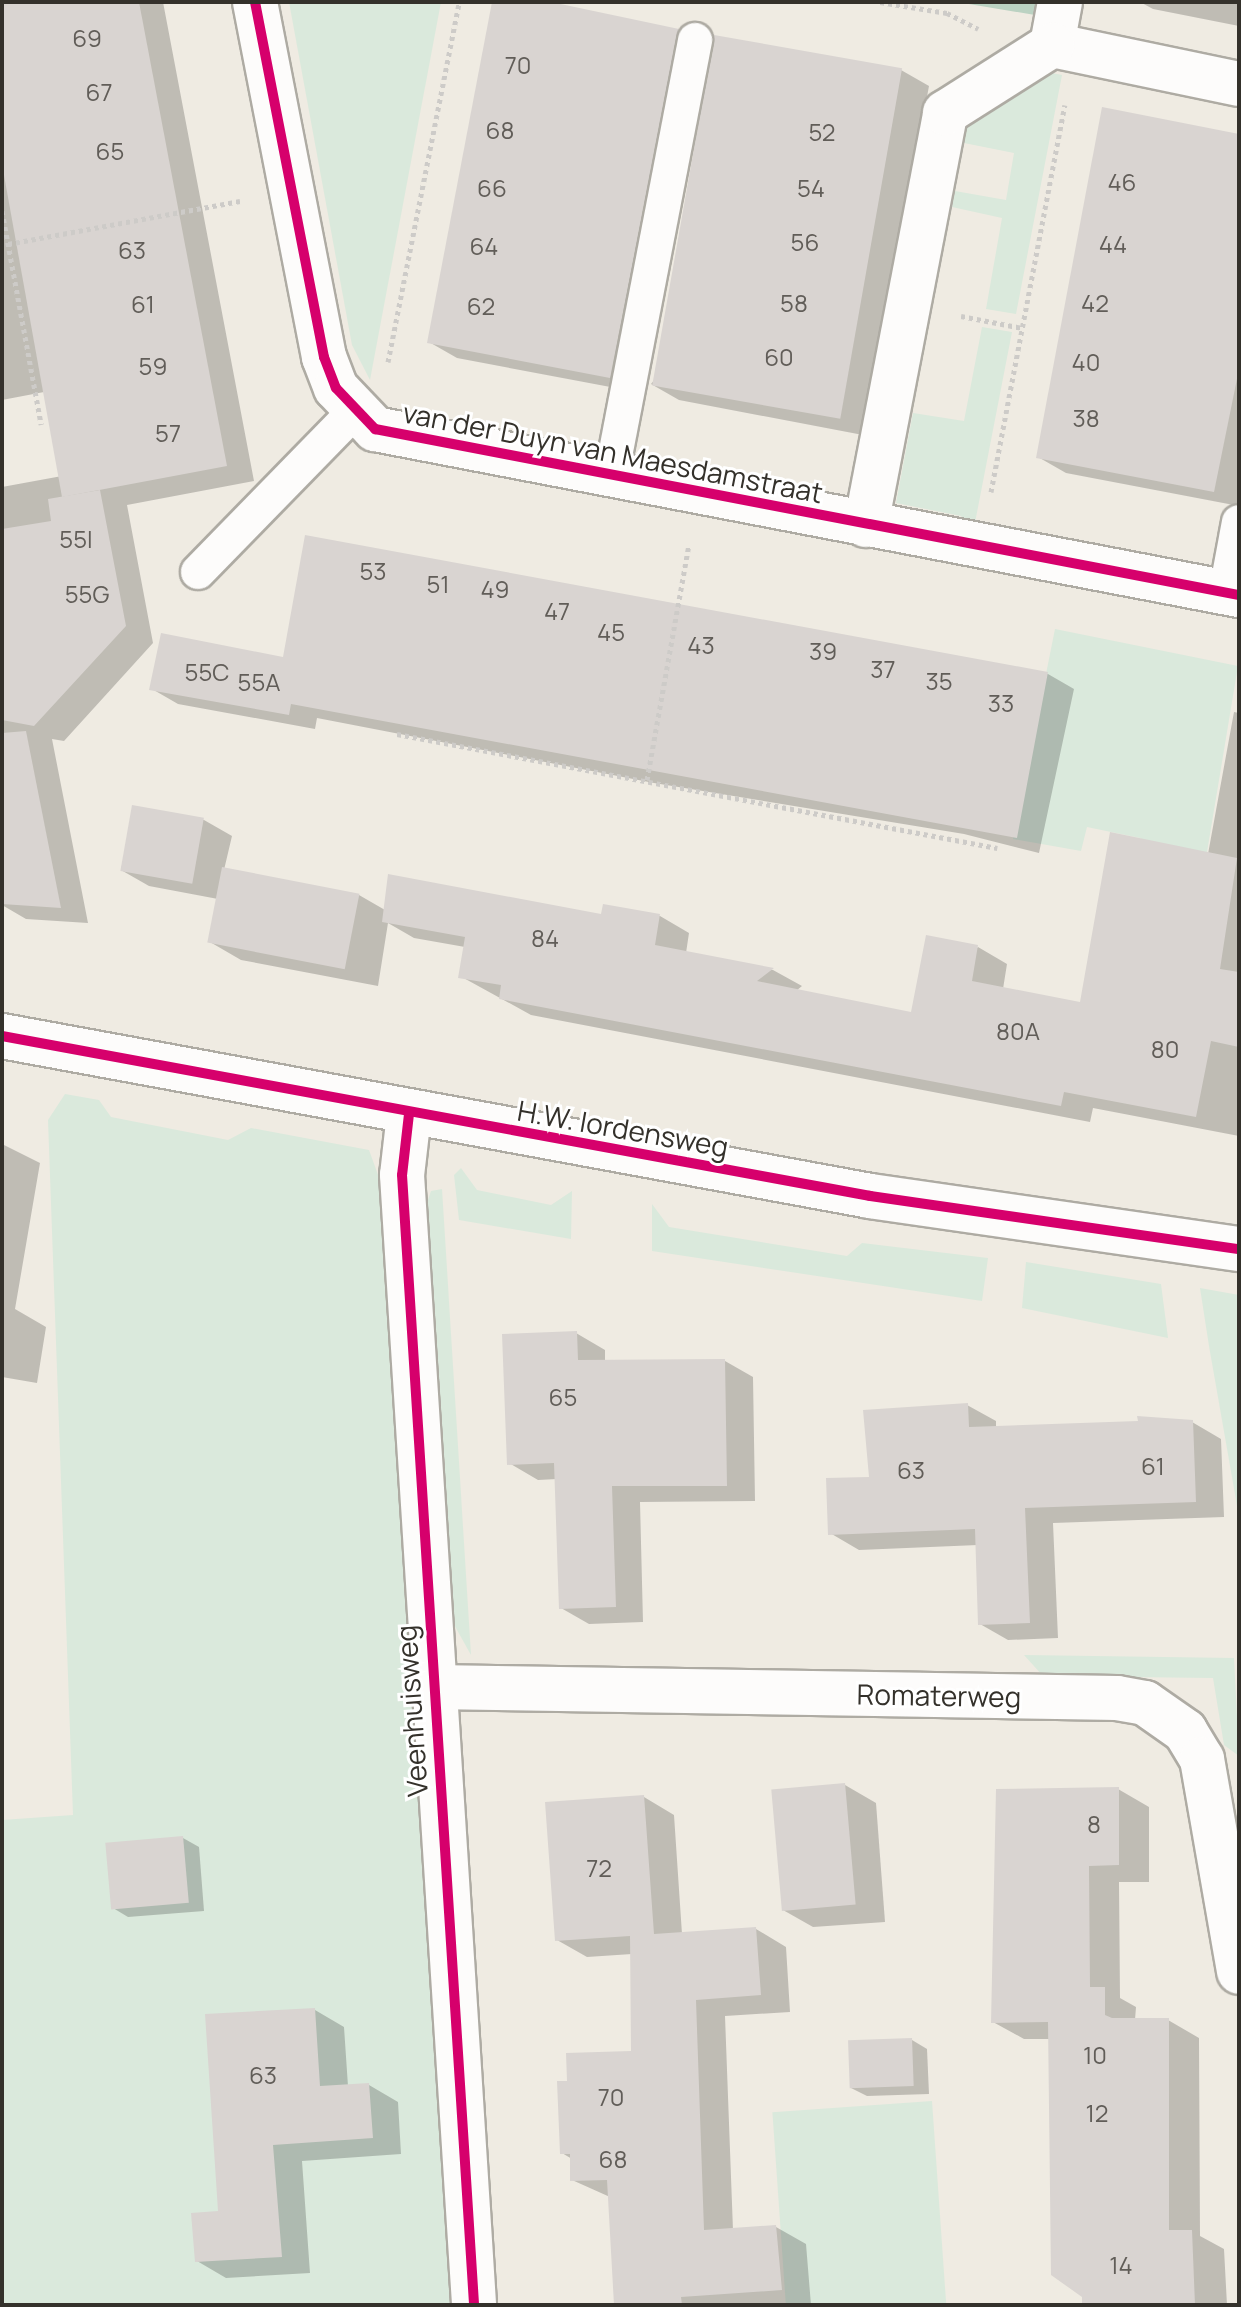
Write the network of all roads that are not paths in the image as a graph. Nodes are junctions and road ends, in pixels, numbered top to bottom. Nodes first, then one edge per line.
1 (255, 2) edge
2 (1060, 2) edge
3 (695, 40) dead end
4 (1064, 49) junction
5 (1239, 84) edge
6 (364, 421) junction
7 (611, 477) junction
8 (1239, 522) edge
9 (866, 525) junction
10 (198, 572) dead end
11 (1233, 593) edge
12 (2, 1036) edge
13 (409, 1114) junction
14 (1239, 1249) edge
15 (433, 1687) junction
16 (1239, 1972) edge
17 (474, 2305) edge

1 - 6 street
2 - 4 street
3 - 7 lane, van der Duyn van Maesdamstraat
4 - 5 street
4 - 9 street
6 - 7 street, van der Duyn van Maesdamstraat
6 - 10 lane
7 - 9 street, van der Duyn van Maesdamstraat
8 - 11 lane, van der Duyn van Maesdamstraat
9 - 11 street, van der Duyn van Maesdamstraat
12 - 13 street, H.W. Iordensweg
13 - 14 street, H.W. Iordensweg
13 - 15 street, Veenhuisweg
15 - 16 street, Romaterweg
15 - 17 street, Veenhuisweg

